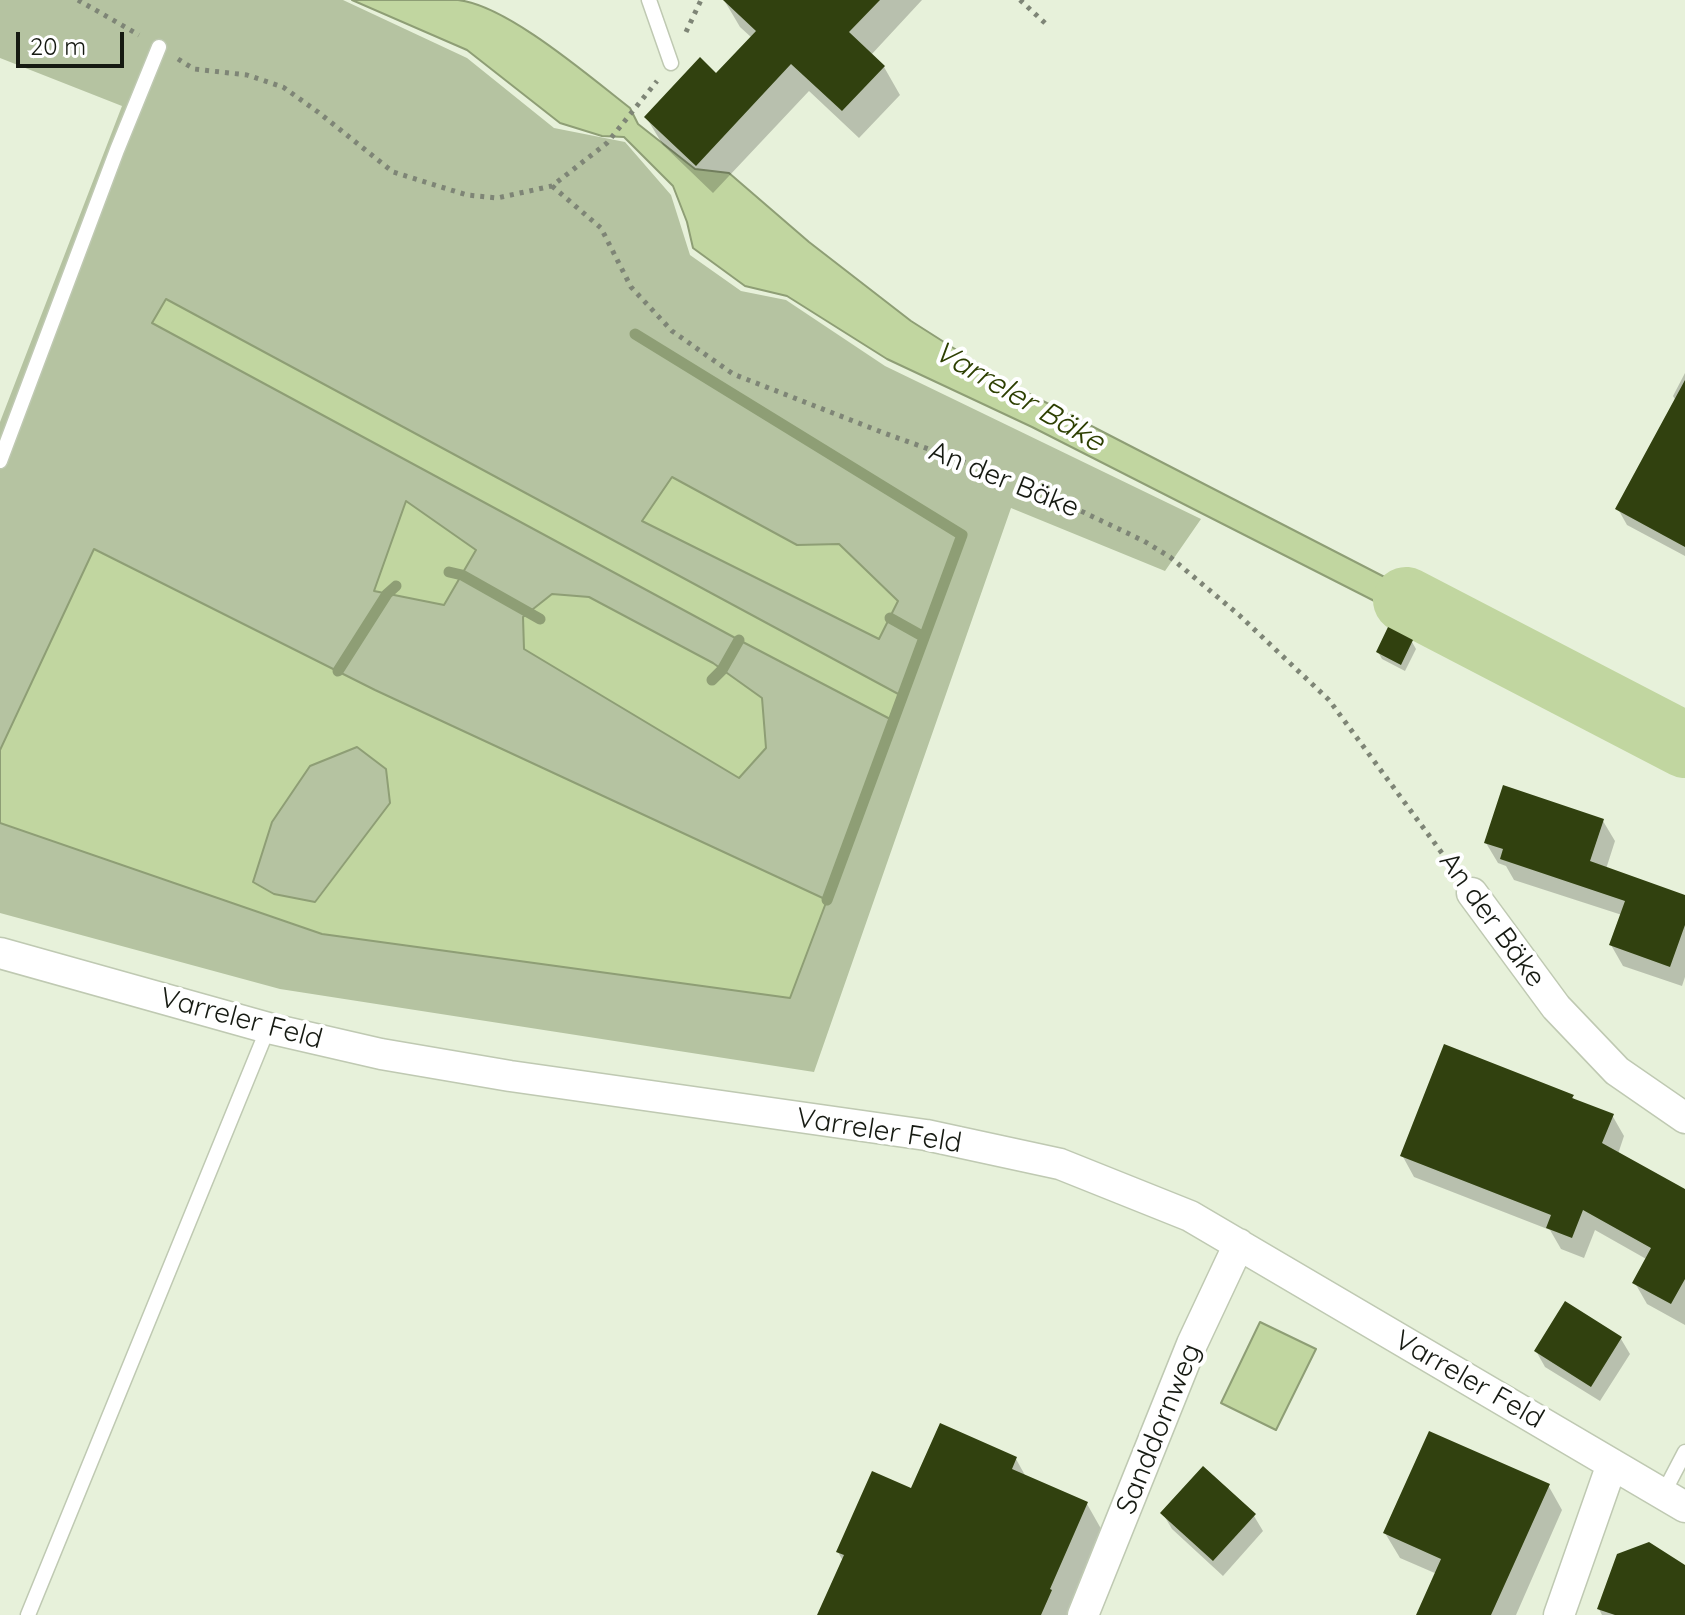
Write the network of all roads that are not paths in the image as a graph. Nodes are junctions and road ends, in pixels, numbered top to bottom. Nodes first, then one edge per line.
1 (649, 0) edge
2 (159, 47) road end
3 (671, 63) dead end
4 (0, 461) edge
5 (1472, 893) road end
6 (0, 953) edge
7 (268, 1028) junction
8 (1685, 1118) edge
9 (1239, 1244) junction
10 (1685, 1452) edge
11 (1612, 1464) junction
12 (1674, 1500) edge
13 (28, 1615) edge
14 (1083, 1615) edge
15 (1559, 1615) edge

1 - 3 lane
2 - 4 lane
5 - 8 street, An der Bäke
6 - 7 street, Varreler Feld
7 - 9 street, Varreler Feld
7 - 13 lane
9 - 11 street, Varreler Feld
9 - 14 street, Sanddornweg
10 - 12 lane
11 - 12 street, Varreler Feld
11 - 15 street

